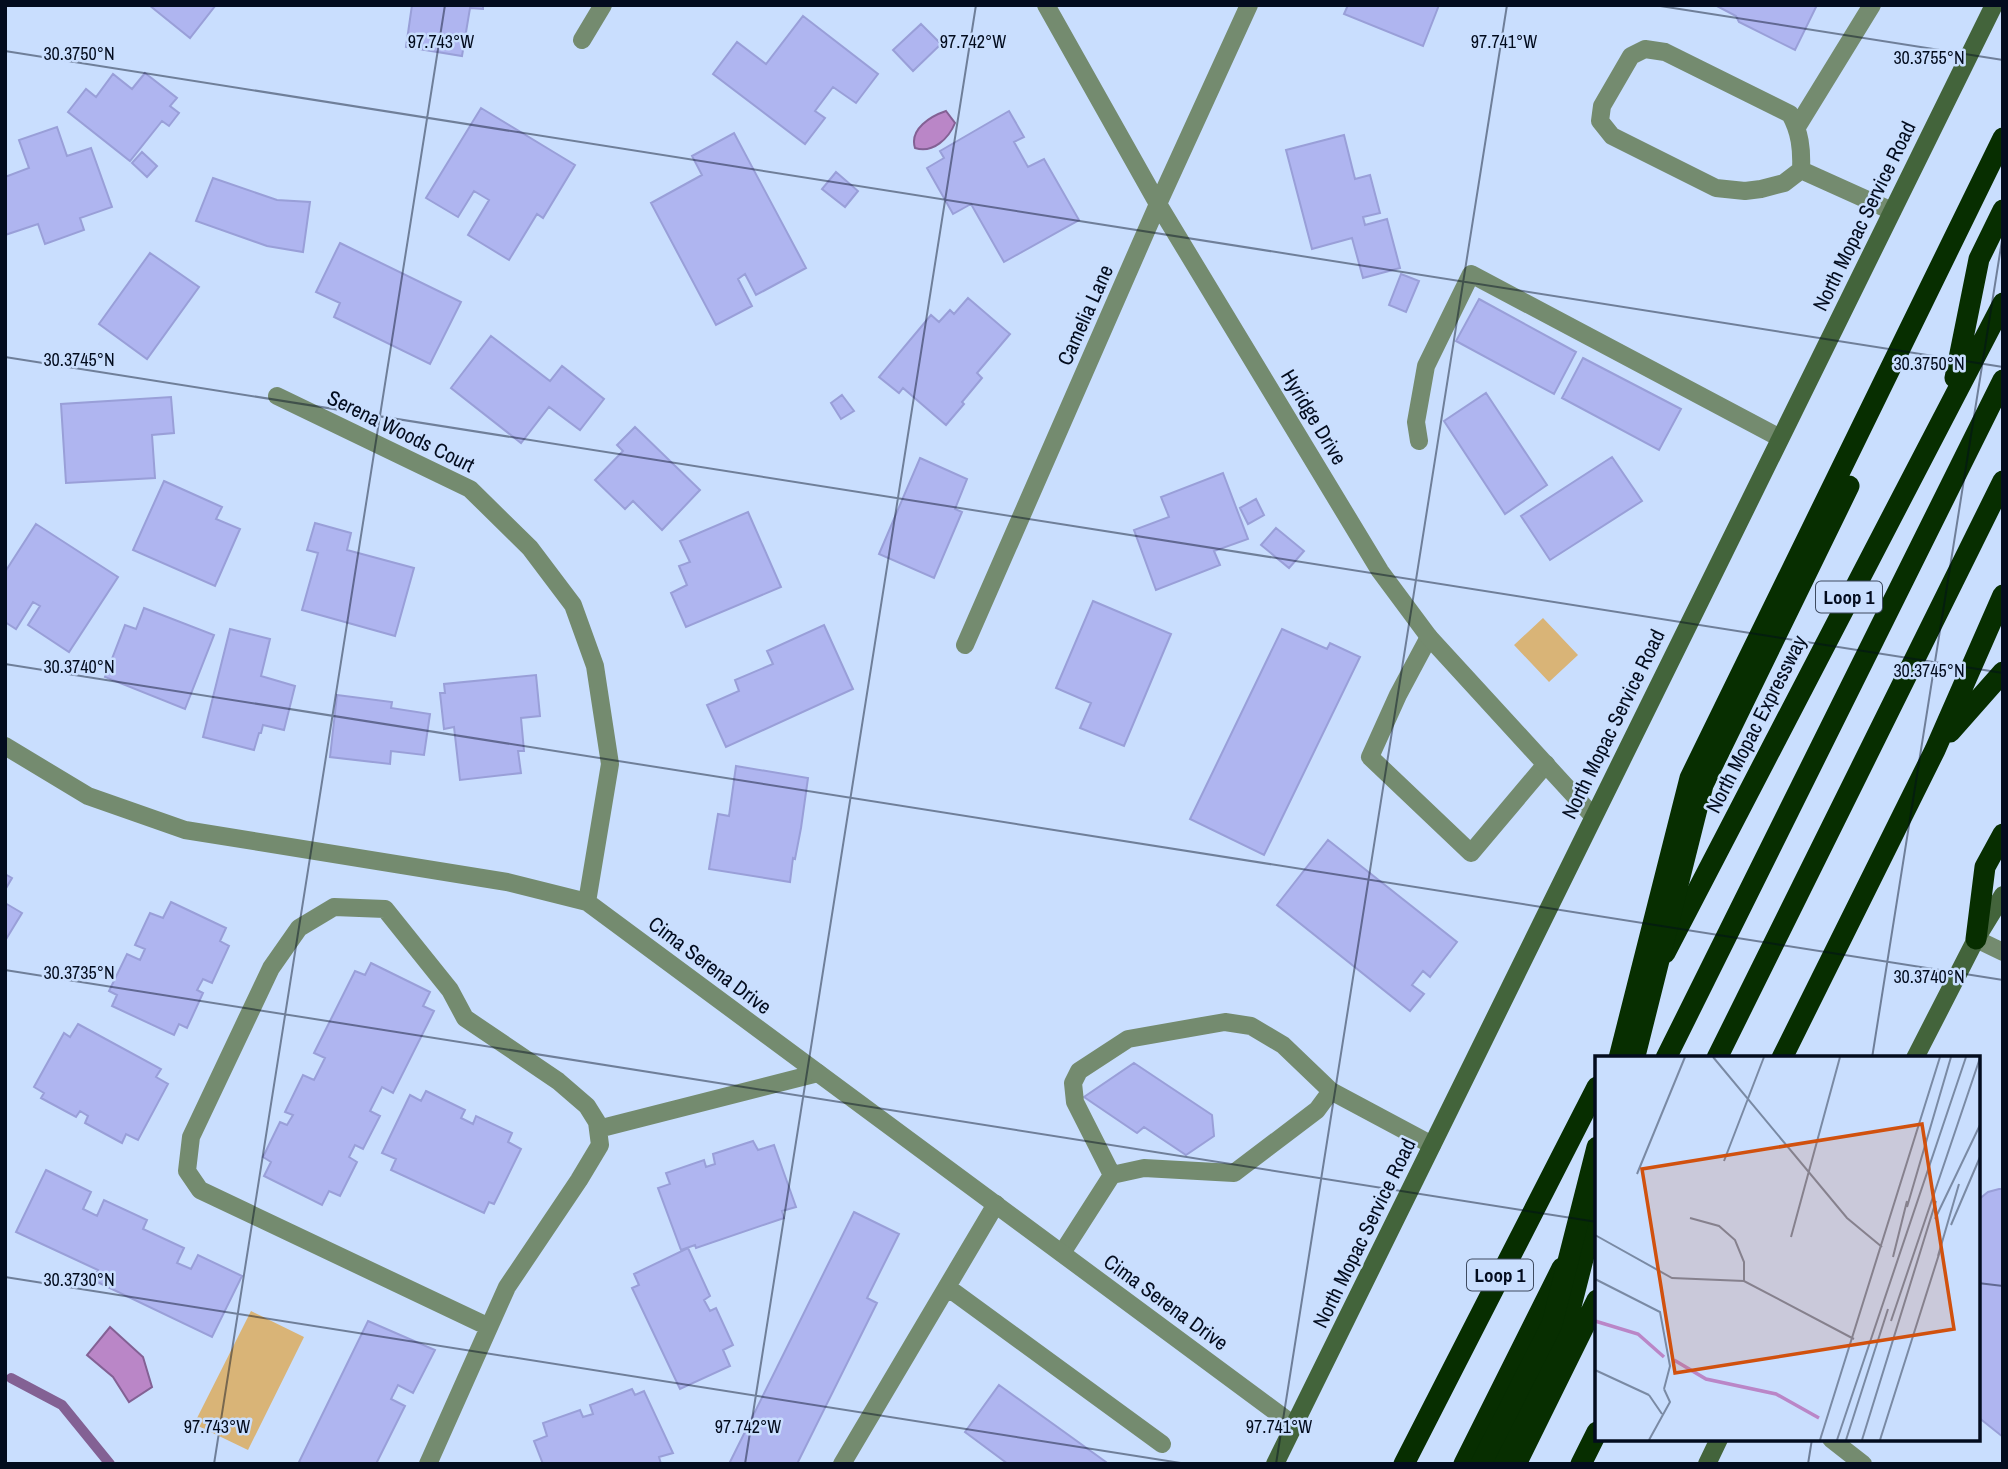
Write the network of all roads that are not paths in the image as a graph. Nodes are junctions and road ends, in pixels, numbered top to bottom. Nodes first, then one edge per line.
1 (603, 5) edge
2 (1046, 5) edge
3 (1249, 5) edge
4 (1872, 5) edge
5 (1994, 5) edge
6 (582, 40) dead end
7 (1797, 127) junction
8 (2003, 138) edge
9 (2003, 169) edge
10 (1801, 170) junction
11 (1158, 204) junction
12 (2003, 210) edge
13 (1892, 211) junction
14 (2003, 303) edge
15 (2003, 380) edge
16 (277, 396) dead end
17 (1950, 405) junction
18 (1780, 438) junction
19 (1419, 441) dead end
20 (2003, 481) edge
21 (2003, 595) edge
22 (1429, 637) junction
23 (965, 645) dead end
24 (2003, 672) edge
25 (5, 746) edge
26 (1935, 750) junction
27 (1546, 764) junction
28 (1593, 816) junction
29 (2003, 834) edge
30 (2003, 895) edge
31 (587, 902) junction
32 (1976, 939) junction
33 (2003, 952) edge
34 (1613, 1056) edge
35 (1620, 1056) edge
36 (1635, 1056) edge
37 (1667, 1056) edge
38 (1718, 1056) edge
39 (1783, 1056) edge
40 (1916, 1056) edge
41 (818, 1073) junction
42 (1331, 1091) junction
43 (1595, 1091) edge
44 (598, 1129) junction
45 (1432, 1144) junction
46 (1595, 1155) edge
47 (1112, 1175) junction
48 (1595, 1201) edge
49 (996, 1204) junction
50 (1595, 1214) edge
51 (1062, 1253) junction
52 (947, 1287) junction
53 (1595, 1304) edge
54 (489, 1327) junction
55 (1295, 1426) junction
56 (1595, 1436) edge
57 (1718, 1441) edge
58 (1834, 1441) edge
59 (1161, 1444) dead end
60 (428, 1464) edge
61 (842, 1464) edge
62 (1275, 1464) edge
63 (1404, 1464) edge
64 (1464, 1464) edge
65 (1481, 1464) edge
66 (1498, 1464) edge
67 (1516, 1464) edge
68 (1581, 1464) edge
69 (1707, 1464) edge
70 (1863, 1464) edge

1 - 6 street
2 - 11 street, Hyridge Drive
3 - 11 street, Camelia Lane
4 - 7 street
5 - 13 main road, North Mopac Service Road
7 - 10 street
7 - 10 street
8 - 35 highway, bridge
9 - 36 highway, bridge
10 - 13 street
11 - 22 street, Hyridge Drive
11 - 23 street, Camelia Lane
12 - 17 highway
13 - 18 main road, North Mopac Service Road
14 - 17 highway, North Mopac Expressway / Loop 1
15 - 37 highway
16 - 31 street, Serena Woods Court
17 - 34 highway, North Mopac Expressway / Loop 1
18 - 19 street
18 - 28 main road, North Mopac Service Road
20 - 38 highway
21 - 26 highway
22 - 27 street, Hyridge Drive
22 - 27 street
24 - 26 highway
25 - 31 street, Cima Serena Drive
26 - 39 highway
27 - 28 street, Hyridge Drive
28 - 45 main road, North Mopac Service Road
29 - 32 highway
30 - 32 main road
31 - 41 street, Cima Serena Drive
32 - 33 street
32 - 40 main road
41 - 44 street
41 - 49 street, Cima Serena Drive
42 - 45 street
42 - 47 street
42 - 47 street
43 - 63 highway, Loop 1
44 - 54 street
44 - 54 street
45 - 55 main road, North Mopac Service Road
46 - 65 highway, bridge
47 - 51 street
48 - 64 highway
49 - 51 street, Cima Serena Drive
49 - 52 street
50 - 66 highway
51 - 55 street, Cima Serena Drive
52 - 59 street
52 - 61 street
53 - 67 highway
54 - 60 street
55 - 62 main road, North Mopac Service Road
56 - 68 highway
57 - 69 main road
58 - 70 street

